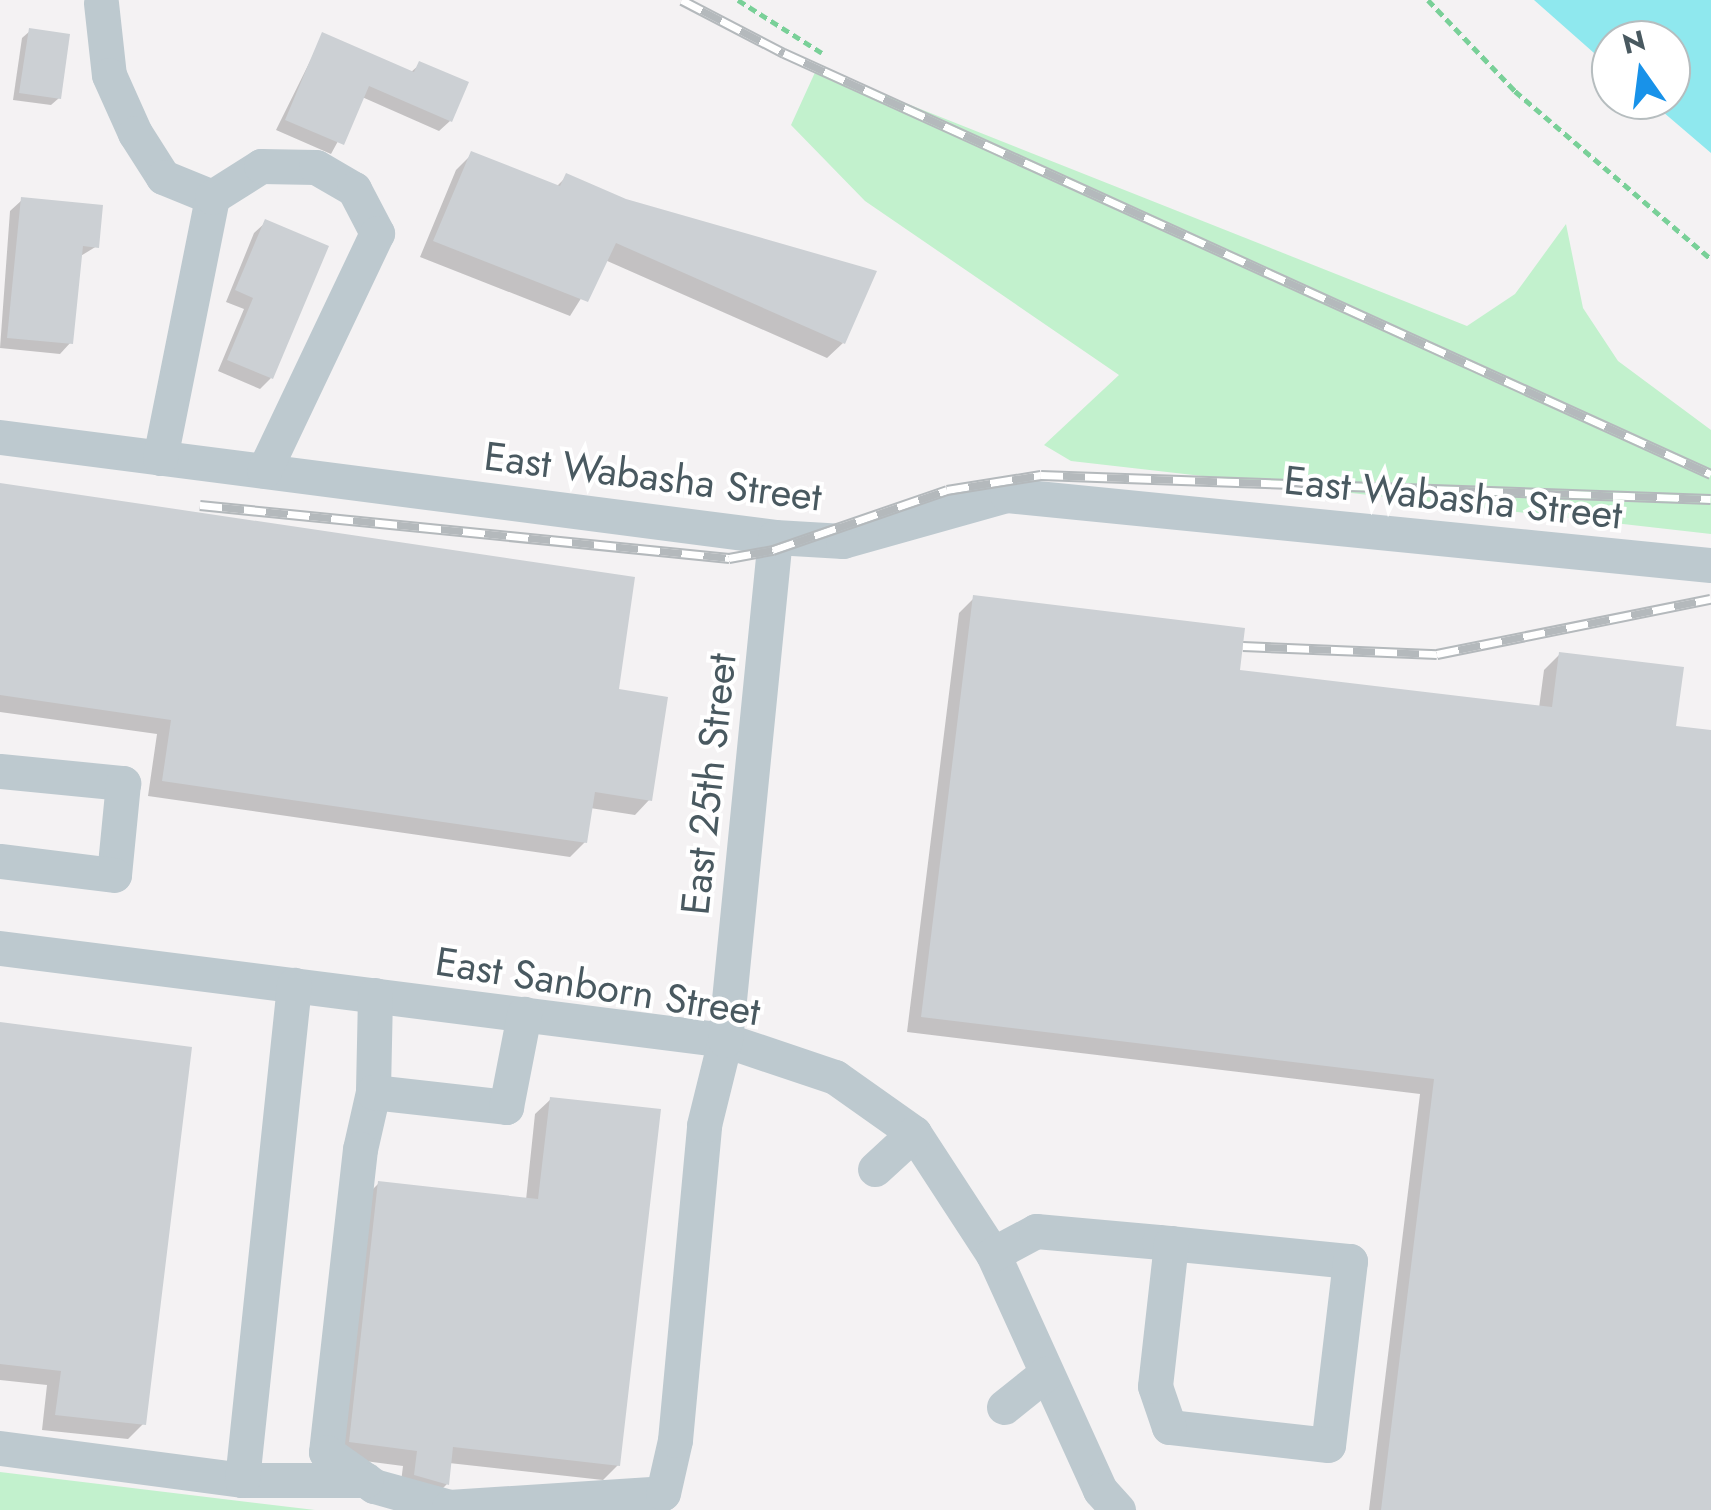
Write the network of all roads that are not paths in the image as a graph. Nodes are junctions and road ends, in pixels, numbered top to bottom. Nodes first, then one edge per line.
1 (101, 3) dead end
2 (212, 197) junction
3 (0, 437) edge
4 (160, 458) junction
5 (264, 471) junction
6 (775, 537) junction
7 (1711, 565) edge
8 (0, 771) edge
9 (0, 861) edge
10 (0, 948) edge
11 (294, 985) junction
12 (374, 995) junction
13 (524, 1014) junction
14 (725, 1040) junction
15 (373, 1092) junction
16 (914, 1133) junction
17 (875, 1168) dead end
18 (1172, 1243) junction
19 (993, 1254) junction
20 (1045, 1374) junction
21 (1004, 1407) dead end
22 (0, 1448) edge
23 (242, 1480) junction
24 (366, 1480) junction
25 (1118, 1510) edge

1 - 2 street
2 - 4 street
2 - 5 street
3 - 4 street, East Wabasha Street
4 - 5 street, East Wabasha Street
5 - 6 street, East Wabasha Street
6 - 7 street, East Wabasha Street
6 - 14 street, East 25th Street
8 - 9 street
10 - 11 street, East Sanborn Street
11 - 12 street, East Sanborn Street
11 - 23 street
12 - 13 street, East Sanborn Street
12 - 15 street
13 - 14 street, East Sanborn Street
13 - 15 street
14 - 16 street, East Sanborn Street
14 - 24 street, East 25th Street
15 - 24 street
16 - 17 street
16 - 19 street, East Sanborn Street
18 - 18 street
18 - 19 street
19 - 20 street, East Sanborn Street
20 - 21 street
20 - 25 street, East Sanborn Street
22 - 23 street
23 - 24 street

